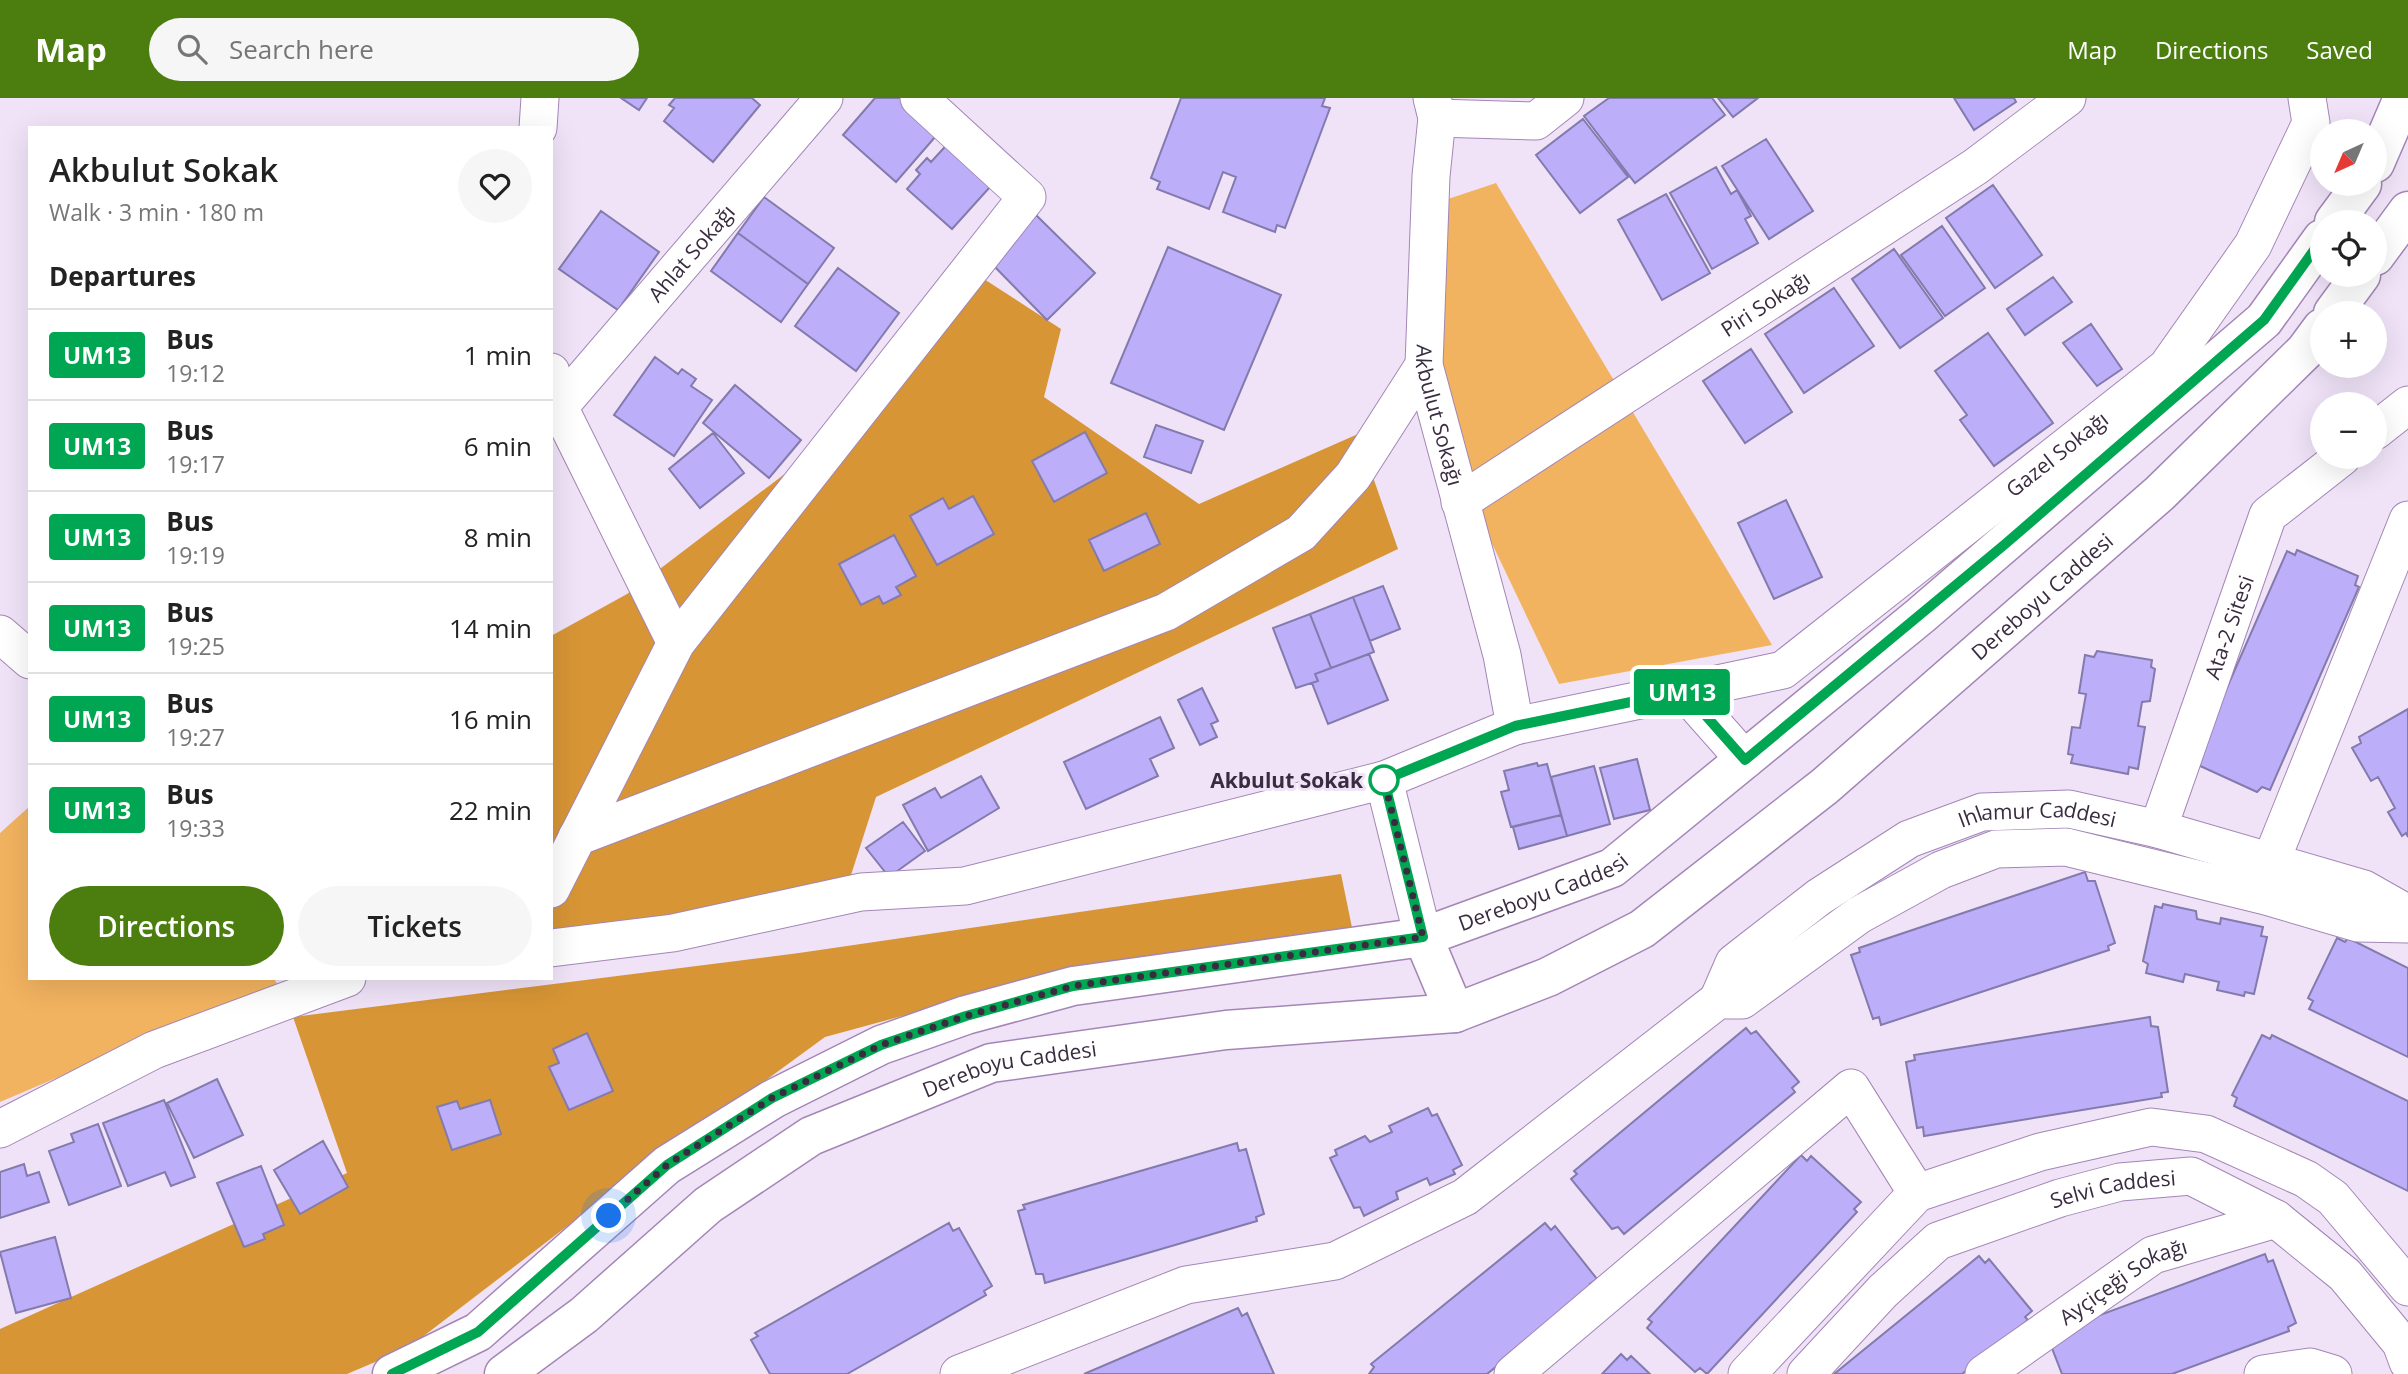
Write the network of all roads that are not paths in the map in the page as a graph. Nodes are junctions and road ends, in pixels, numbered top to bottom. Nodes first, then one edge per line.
1 (540, 98) edge
2 (824, 98) edge
3 (919, 98) edge
4 (1565, 98) edge
5 (2067, 98) edge
6 (2307, 98) edge
7 (2403, 98) edge
8 (1434, 108) edge
9 (538, 126) edge
10 (2387, 135) edge
11 (2408, 211) edge
12 (2387, 240) edge
13 (2310, 256) edge
14 (2310, 344) edge
15 (1424, 365) junction
16 (553, 381) edge
17 (2408, 405) edge
18 (559, 407) junction
19 (2387, 422) edge
20 (2327, 469) edge
21 (1460, 502) junction
22 (2408, 520) edge
23 (0, 634) edge
24 (676, 643) junction
25 (28, 658) edge
26 (1684, 691) junction
27 (1515, 726) junction
28 (1745, 760) junction
29 (1384, 780) junction
30 (2158, 829) junction
31 (577, 837) junction
32 (2271, 861) junction
33 (553, 885) edge
34 (2408, 914) edge
35 (2408, 924) edge
36 (1423, 937) junction
37 (553, 948) edge
38 (342, 980) edge
39 (1718, 1000) junction
40 (1455, 1013) junction
41 (0, 1129) edge
42 (1917, 1193) junction
43 (2276, 1219) junction
44 (2408, 1287) edge
45 (2408, 1362) edge
46 (392, 1374) edge
47 (504, 1374) edge
48 (959, 1374) edge
49 (1513, 1374) edge
50 (1747, 1374) edge
51 (1806, 1374) edge
52 (1984, 1374) edge
53 (2263, 1374) edge
54 (2333, 1374) edge

1 - 9 street
2 - 18 street, Ahlat Sokağı
3 - 24 street
4 - 8 street
5 - 21 street, Piri Sokağı
6 - 26 street, Gazel Sokağı
7 - 10 main road
8 - 15 street, Akbulut Sokağı
11 - 12 main road
13 - 28 main road, Dereboyu Caddesi
14 - 40 main road, Dereboyu Caddesi
15 - 21 street, Akbulut Sokağı
15 - 31 street
16 - 18 street
17 - 19 street
18 - 24 street
20 - 30 street, Ata-2 Sitesi
21 - 27 street, Akbulut Sokağı
22 - 32 street
23 - 25 street
24 - 31 street
26 - 27 street, Gazel Sokağı
26 - 28 street
27 - 29 street, Gazel Sokağı
28 - 36 main road, Dereboyu Caddesi
29 - 36 street
29 - 37 street, Gazel Sokağı
30 - 32 street, Ihlamur Caddesi
30 - 39 street, Ihlamur Caddesi
31 - 33 street
32 - 34 street, Ihlamur Caddesi
35 - 39 street
36 - 40 main road
36 - 46 main road, Dereboyu Caddesi
38 - 41 street
39 - 48 street
40 - 47 main road, Dereboyu Caddesi
42 - 44 street
42 - 49 street
42 - 50 street
43 - 45 street, Selvi Caddesi
43 - 51 street, Selvi Caddesi
43 - 52 street, Ayçiçeği Sokağı
53 - 54 street

